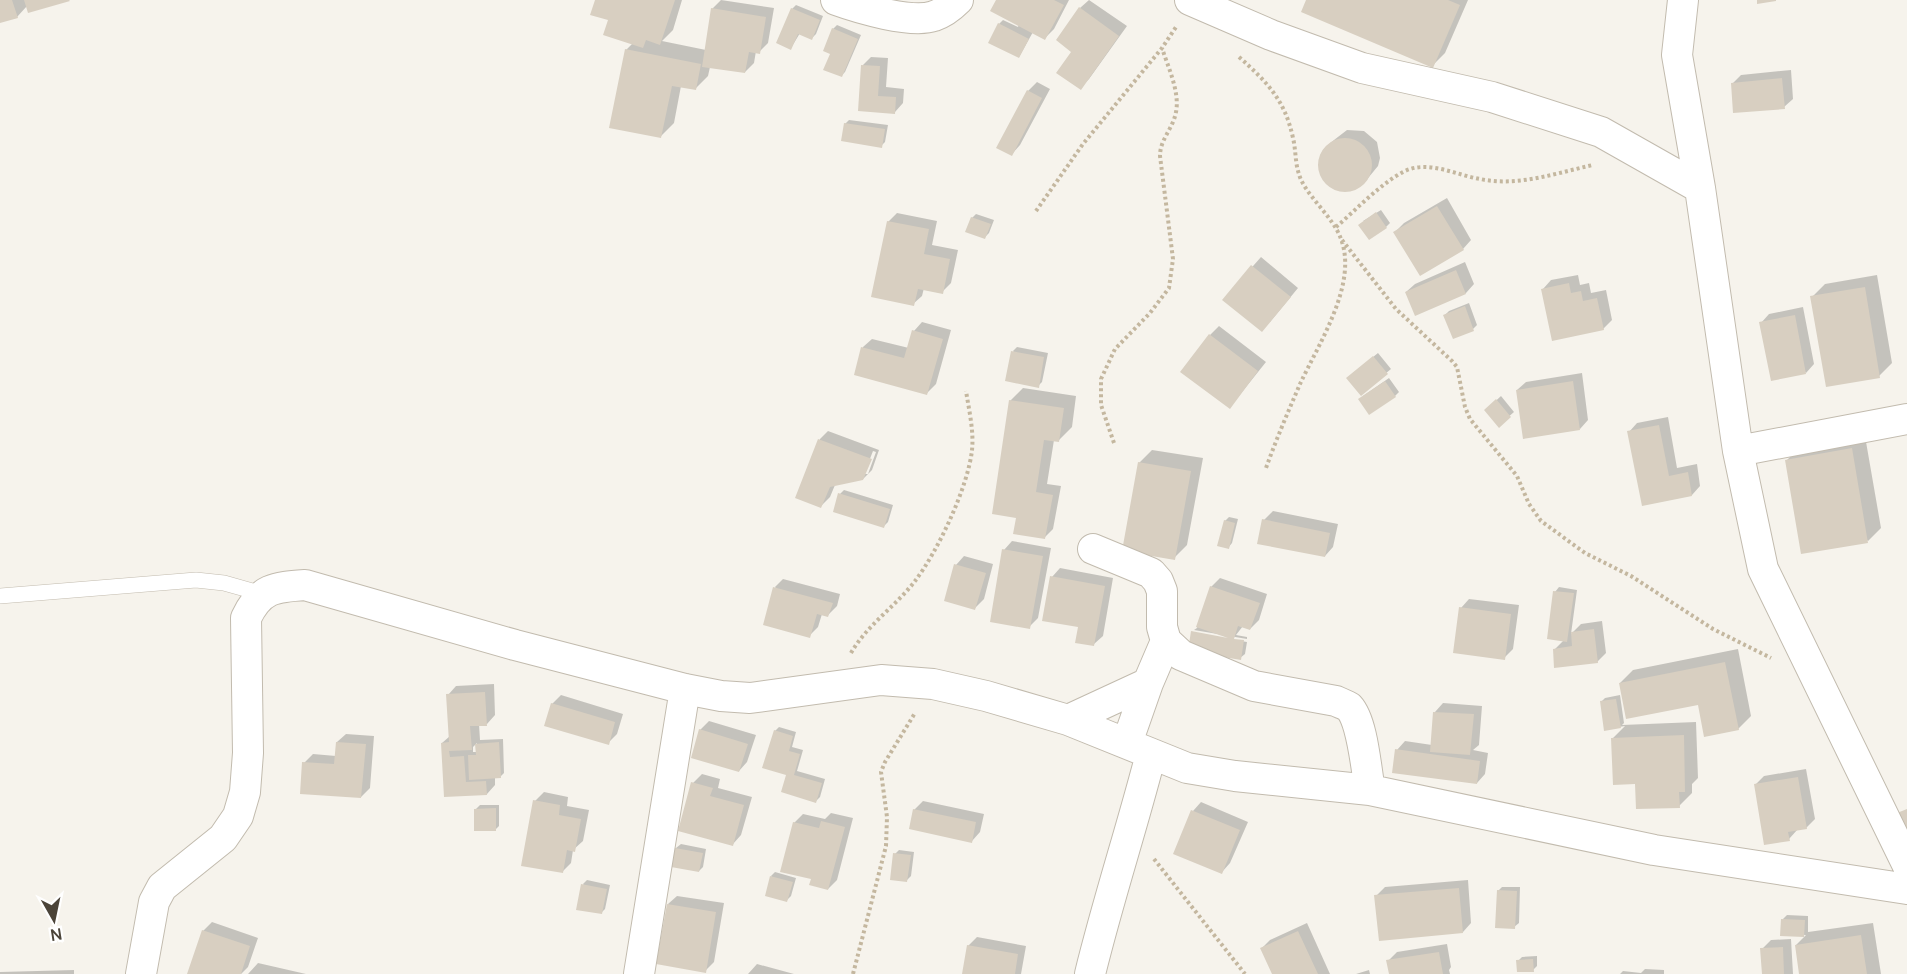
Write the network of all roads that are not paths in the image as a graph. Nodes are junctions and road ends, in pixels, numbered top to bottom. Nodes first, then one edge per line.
1 (836, 0) edge
2 (958, 0) edge
3 (1683, 0) edge
4 (1191, 1) edge
5 (1700, 188) junction
6 (1907, 419) edge
7 (1738, 452) junction
8 (1094, 549) dead end
9 (263, 594) junction
10 (0, 596) edge
11 (1166, 641) junction
12 (1148, 683) junction
13 (685, 689) junction
14 (1068, 720) junction
15 (1139, 748) junction
16 (1370, 790) junction
17 (1907, 864) edge
18 (1907, 889) edge
19 (141, 974) edge
20 (639, 974) edge
21 (1090, 974) edge

1 - 2 street
3 - 5 street
4 - 5 street
5 - 7 street
6 - 7 street
7 - 17 street
8 - 11 street
9 - 10 lane
9 - 13 street
9 - 19 street
11 - 12 street
11 - 16 street
12 - 14 street
12 - 15 street
13 - 14 street
13 - 20 street
14 - 15 street
15 - 16 street
15 - 21 street
16 - 18 street

